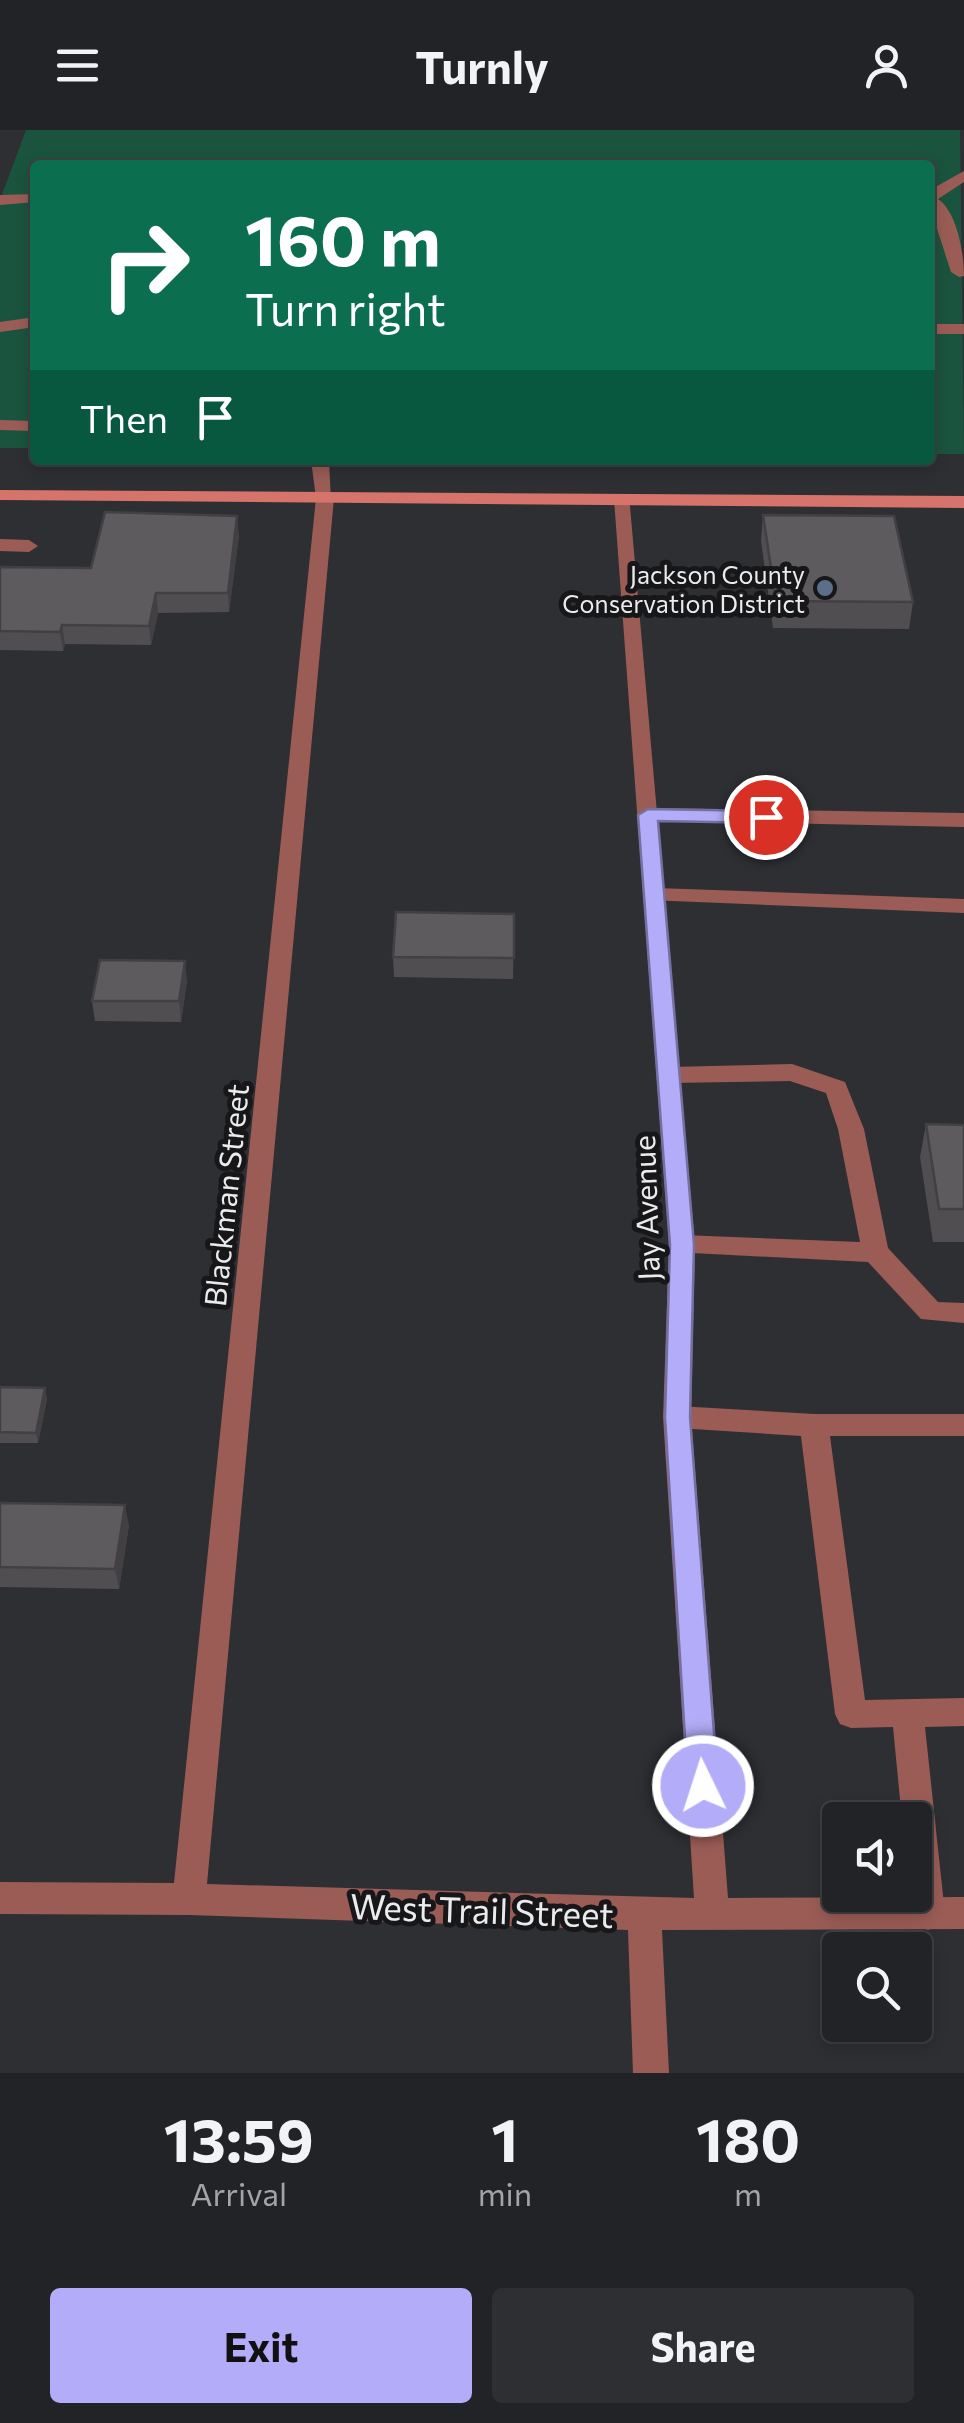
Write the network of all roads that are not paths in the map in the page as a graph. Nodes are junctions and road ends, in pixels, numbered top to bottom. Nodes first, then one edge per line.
1 (964, 175) edge
2 (935, 195) edge
3 (30, 198) edge
4 (0, 200) edge
5 (935, 203) edge
6 (962, 277) edge
7 (30, 323) edge
8 (0, 327) edge
9 (935, 329) edge
10 (964, 329) edge
11 (0, 425) edge
12 (30, 426) edge
13 (321, 465) edge
14 (0, 495) edge
15 (325, 498) junction
16 (623, 498) junction
17 (964, 502) edge
18 (0, 545) edge
19 (29, 546) dead end
20 (648, 815) junction
21 (964, 820) edge
22 (656, 896) junction
23 (964, 906) edge
24 (670, 1075) junction
25 (682, 1245) junction
26 (875, 1252) junction
27 (964, 1313) edge
28 (678, 1417) junction
29 (814, 1425) junction
30 (964, 1426) edge
31 (908, 1712) junction
32 (964, 1712) edge
33 (0, 1898) edge
34 (189, 1900) junction
35 (644, 1914) junction
36 (712, 1914) junction
37 (928, 1914) junction
38 (964, 1914) edge
39 (651, 2073) edge

1 - 2 street
3 - 4 street
5 - 6 street
7 - 8 street
9 - 10 street
11 - 12 street
13 - 15 street, Blackman Street
14 - 15 street
15 - 16 street
15 - 34 street, Blackman Street
16 - 17 street
16 - 20 street, Jay Avenue
18 - 19 street
20 - 21 street
20 - 22 street, Jay Avenue
22 - 23 street
22 - 24 street, Jay Avenue
24 - 25 street, Jay Avenue
24 - 26 street
25 - 26 street
25 - 28 street, Jay Avenue
26 - 27 street
28 - 29 street
28 - 36 street, Jay Avenue
29 - 30 street
29 - 31 street
31 - 32 street
31 - 37 street
33 - 34 street, West Trail Street
34 - 35 street, West Trail Street
35 - 36 street, West Trail Street
35 - 39 street
36 - 37 street, West Trail Street
37 - 38 street, West Trail Street

